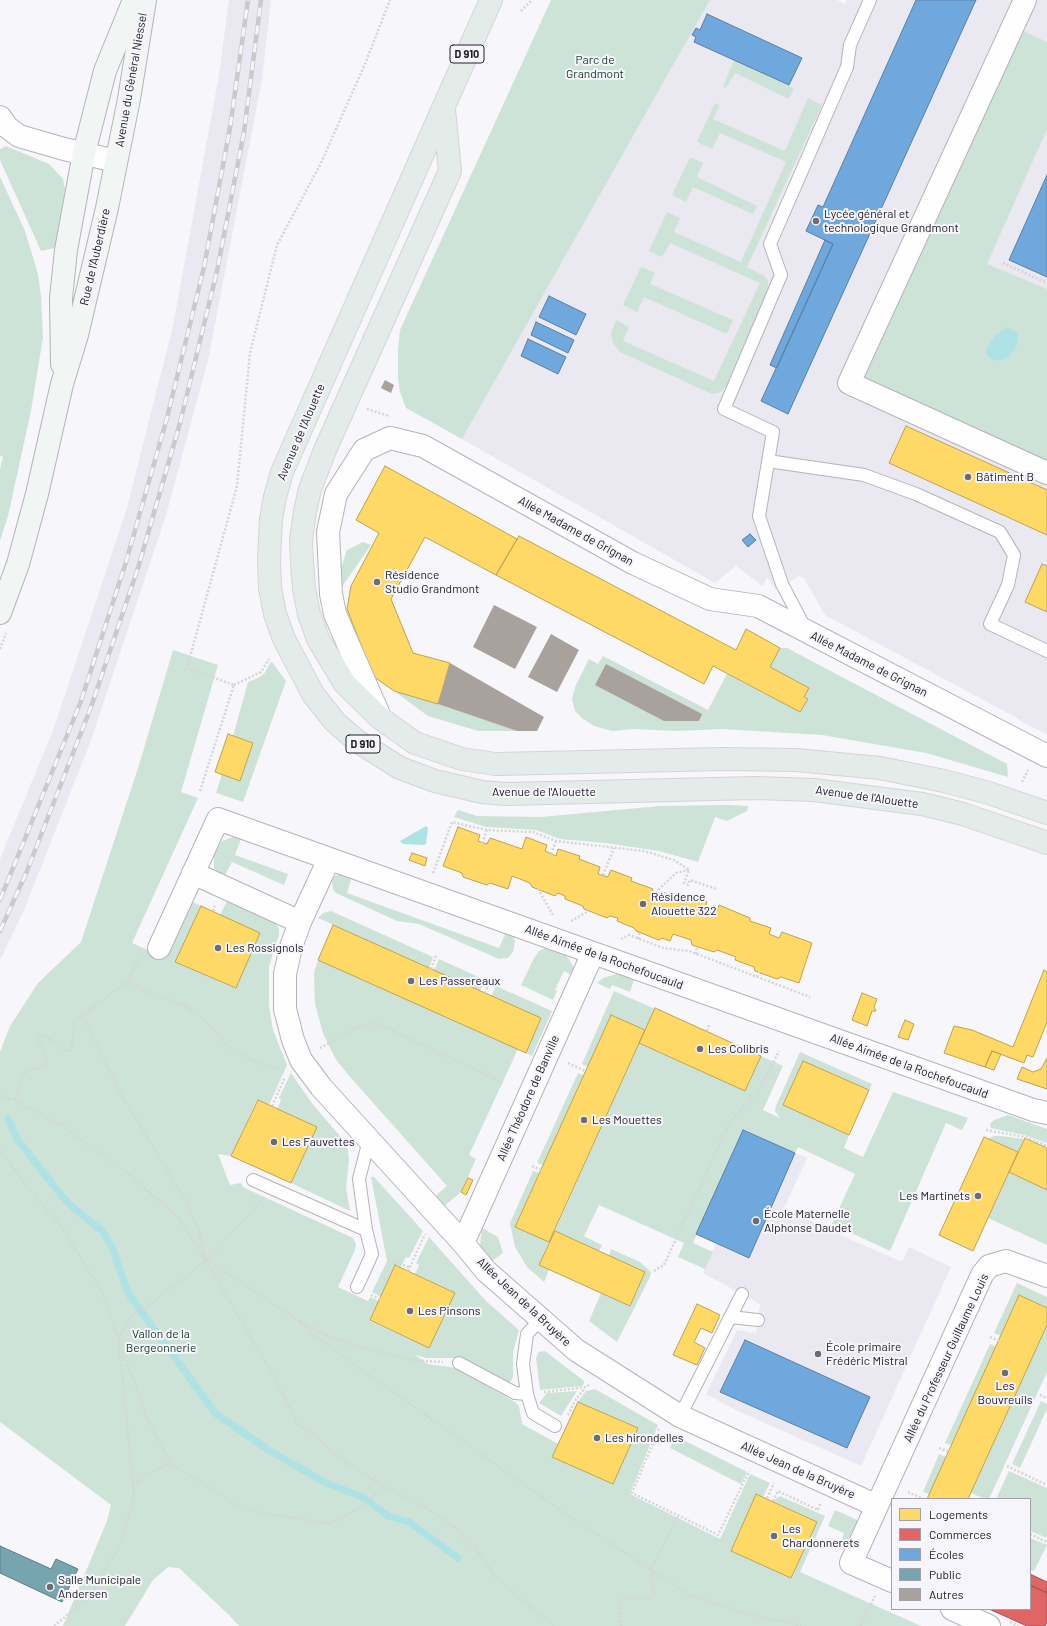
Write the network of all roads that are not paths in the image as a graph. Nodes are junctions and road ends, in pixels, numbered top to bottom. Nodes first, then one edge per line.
1 (134, 0) edge
2 (145, 0) edge
3 (491, 0) edge
4 (870, 0) edge
5 (1025, 0) edge
6 (444, 108) junction
7 (0, 117) edge
8 (84, 153) junction
9 (116, 161) junction
10 (62, 384) junction
11 (768, 461) junction
12 (1047, 473) edge
13 (4, 590) edge
14 (0, 613) edge
15 (808, 633) junction
16 (1047, 651) edge
17 (380, 718) junction
18 (1047, 756) edge
19 (1047, 813) edge
20 (1047, 843) edge
21 (329, 858) junction
22 (193, 874) junction
23 (300, 922) junction
24 (159, 948) road end
25 (593, 953) junction
26 (1047, 1113) edge
27 (369, 1140) junction
28 (253, 1180) dead end
29 (366, 1230) junction
30 (463, 1243) junction
31 (1047, 1276) edge
32 (357, 1287) dead end
33 (742, 1294) dead end
34 (730, 1317) junction
35 (541, 1319) junction
36 (758, 1320) dead end
37 (459, 1363) road end
38 (527, 1394) junction
39 (670, 1420) junction
40 (555, 1426) dead end
41 (877, 1506) junction
42 (888, 1580) edge
43 (954, 1610) edge
44 (989, 1626) edge

1 - 8 street, Avenue du Général Niessel
2 - 9 street, Avenue du Général Niessel
3 - 6 main road, Avenue de l'Alouette / D 910
4 - 11 lane
5 - 12 street
6 - 17 main road, Avenue de l'Alouette / D 910
6 - 20 main road, Avenue de l'Alouette / D 910
7 - 8 street
8 - 9 street
8 - 10 street, Rue de l'Auberdière
9 - 10 street, Rue de l'Auberdière
10 - 13 street, Rue de l'Auberdière
11 - 15 lane
11 - 16 lane
13 - 14 street, Rue de l'Auberdière
15 - 17 street, Allée Madame de Grignan
15 - 18 street, Allée Madame de Grignan
17 - 19 main road, Avenue de l'Alouette / D 910
21 - 22 street, Allée Aimée de la Rochefoucauld
21 - 23 street, Allée Jean de la Bruyère
21 - 25 street, Allée Aimée de la Rochefoucauld
22 - 23 street
22 - 24 street, Allée Aimée de la Rochefoucauld
23 - 27 street, Allée Jean de la Bruyère
25 - 26 street, Allée Aimée de la Rochefoucauld
25 - 30 street, Allée Théodore de Banville
27 - 29 lane
27 - 30 street, Allée Jean de la Bruyère
28 - 29 lane
29 - 32 lane
30 - 35 street, Allée Jean de la Bruyère
31 - 41 street, Allée du Professeur Guillaume Louis
33 - 34 lane
34 - 36 lane
34 - 39 lane
35 - 38 lane
35 - 39 street, Allée Jean de la Bruyère
37 - 38 lane
38 - 40 lane
39 - 41 street, Allée Jean de la Bruyère
41 - 42 street
43 - 44 street

